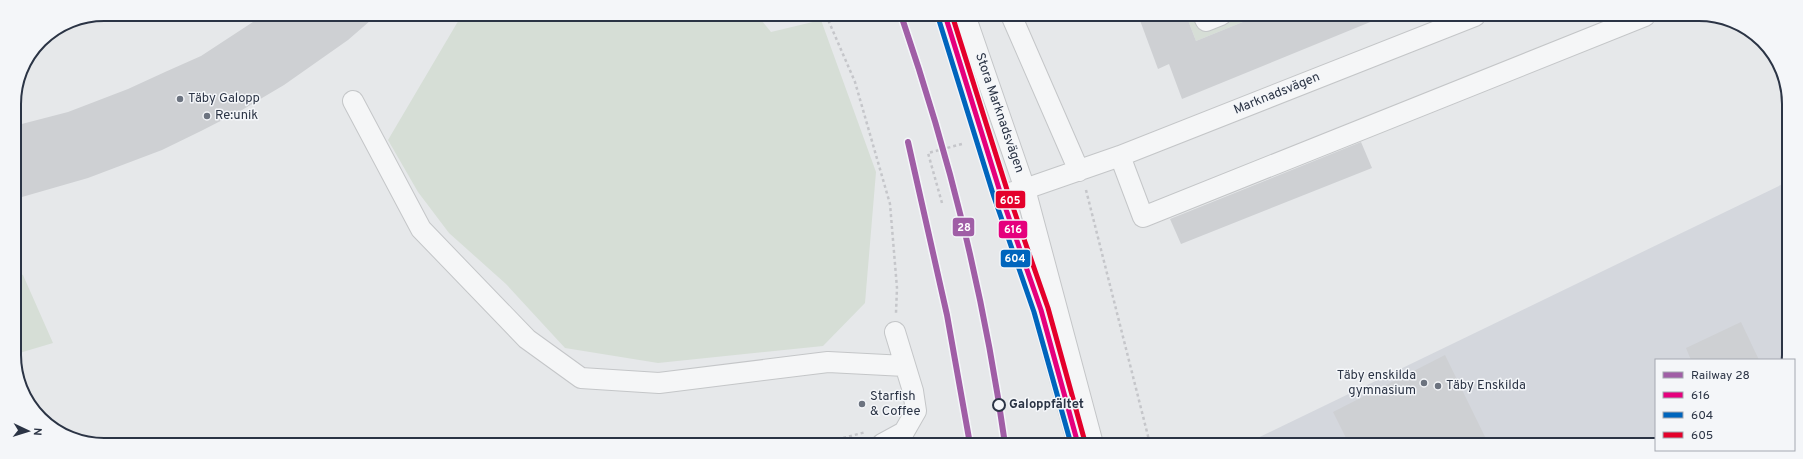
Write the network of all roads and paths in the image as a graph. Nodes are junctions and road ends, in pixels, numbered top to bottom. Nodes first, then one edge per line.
1 (829, 21) edge
2 (947, 21) edge
3 (967, 21) edge
4 (1014, 21) edge
5 (1462, 21) edge
6 (1633, 21) edge
7 (353, 101) dead end
8 (1120, 156) junction
9 (1079, 171) junction
10 (1025, 189) junction
11 (1001, 195) junction
12 (895, 332) joint
13 (905, 366) junction
14 (866, 431) dead end
15 (841, 438) edge
16 (893, 438) edge
17 (1076, 438) edge
18 (1091, 438) edge
19 (1149, 438) edge

1 - 12 path
2 - 11 street, Stora Marknadsvägen
3 - 10 street, Stora Marknadsvägen
4 - 9 street
5 - 8 street, Marknadsvägen
6 - 8 street
7 - 13 street
8 - 9 street, Marknadsvägen
9 - 10 street, Marknadsvägen
9 - 19 path
10 - 11 street, Marknadsvägen
10 - 18 street, Stora Marknadsvägen
11 - 17 street, Stora Marknadsvägen
12 - 13 street
13 - 16 street
14 - 15 path

